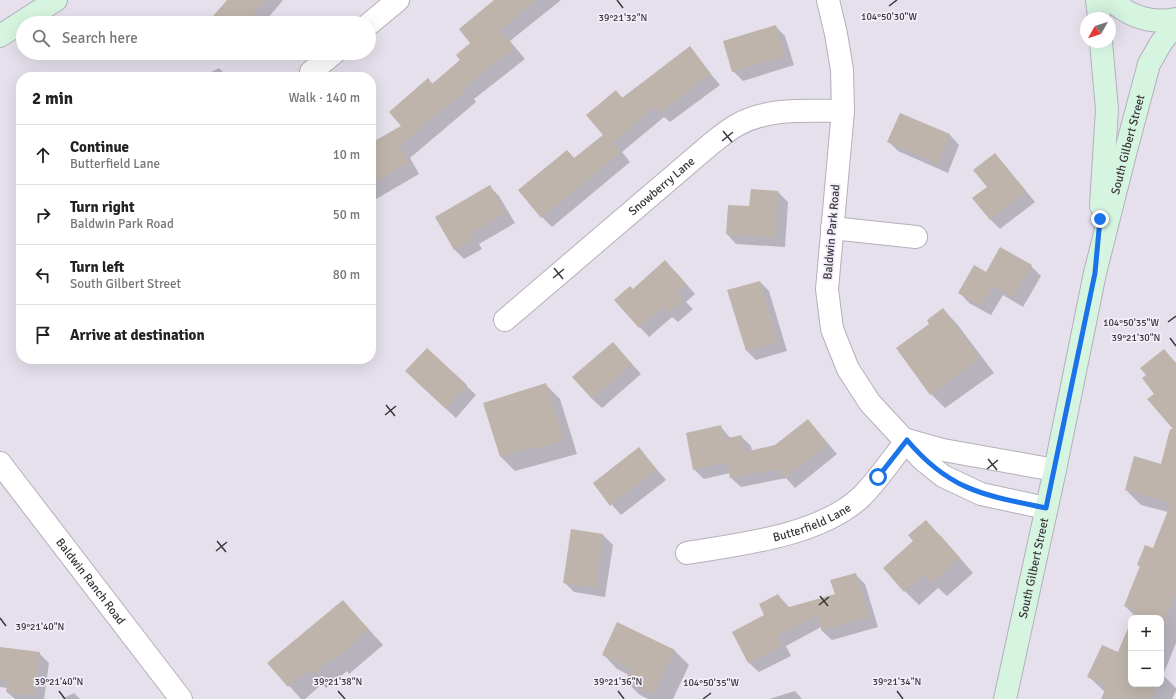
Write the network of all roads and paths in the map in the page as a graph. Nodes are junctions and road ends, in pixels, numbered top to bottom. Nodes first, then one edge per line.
1 (56, 0) edge
2 (398, 0) edge
3 (828, 0) edge
4 (1097, 0) edge
5 (1112, 0) edge
6 (1098, 12) edge
7 (31, 16) edge
8 (376, 18) edge
9 (1176, 20) edge
10 (1176, 24) edge
11 (16, 26) edge
12 (0, 36) edge
13 (1102, 48) edge
14 (326, 60) edge
15 (311, 72) dead end
16 (843, 111) junction
17 (832, 228) junction
18 (916, 237) dead end
19 (1095, 273) junction
20 (505, 320) dead end
21 (907, 440) junction
22 (0, 463) edge
23 (1055, 470) junction
24 (1046, 508) junction
25 (687, 553) dead end
26 (181, 699) edge
27 (1005, 699) edge

1 - 7 street
2 - 8 street
3 - 16 street, Baldwin Park Road
4 - 6 street
5 - 9 street
10 - 19 street, South Gilbert Street
11 - 12 street
13 - 19 street, South Gilbert Street
14 - 15 street
16 - 17 street, Baldwin Park Road
16 - 20 street, Snowberry Lane
17 - 18 street
17 - 21 street, Baldwin Park Road
19 - 23 street, South Gilbert Street
21 - 23 street, Baldwin Park Road
21 - 24 street, Baldwin Park Road
21 - 25 street, Butterfield Lane
22 - 26 street, Baldwin Ranch Road
23 - 24 street, South Gilbert Street
24 - 27 street, South Gilbert Street

